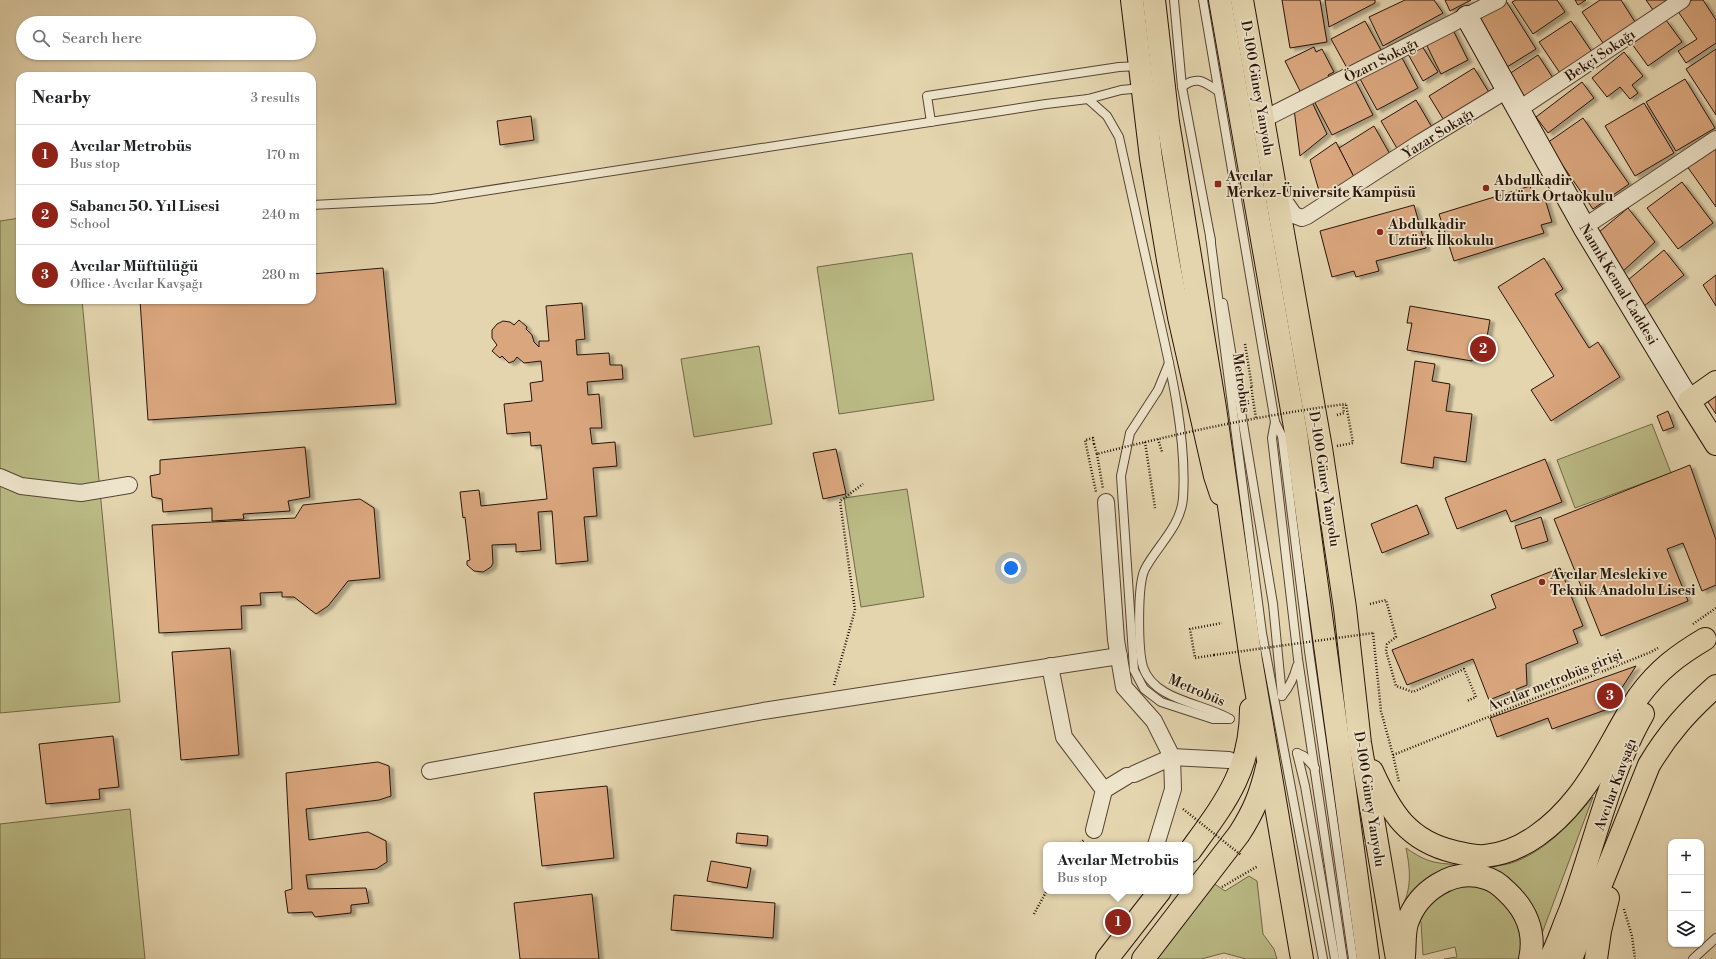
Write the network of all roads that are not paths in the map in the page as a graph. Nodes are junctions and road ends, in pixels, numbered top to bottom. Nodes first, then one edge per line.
1 (1132, 0) edge
2 (1154, 0) edge
3 (1174, 0) edge
4 (1203, 0) edge
5 (1220, 0) edge
6 (1242, 0) edge
7 (1498, 0) edge
8 (1682, 0) edge
9 (1467, 17) junction
10 (1139, 66) junction
11 (1182, 87) junction
12 (1142, 88) junction
13 (1507, 90) junction
14 (1218, 91) junction
15 (1088, 99) junction
16 (1518, 110) junction
17 (1262, 120) junction
18 (930, 122) junction
19 (1716, 139) edge
20 (1276, 188) junction
21 (316, 204) edge
22 (1584, 227) junction
23 (1210, 236) junction
24 (1169, 362) junction
25 (1716, 382) edge
26 (1689, 401) junction
27 (1275, 422) junction
28 (1716, 444) edge
29 (0, 477) edge
30 (129, 485) dead end
31 (1106, 502) road end
32 (1230, 517) junction
33 (1704, 632) edge
34 (1118, 656) junction
35 (1298, 659) junction
36 (1251, 660) junction
37 (1050, 666) junction
38 (1716, 686) edge
39 (1360, 743) junction
40 (1172, 757) junction
41 (1229, 760) dead end
42 (1269, 760) junction
43 (1315, 768) junction
44 (430, 770) dead end
45 (1104, 790) junction
46 (1094, 830) dead end
47 (1620, 836) junction
48 (1157, 842) edge
49 (1193, 847) edge
50 (1158, 894) edge
51 (1193, 894) edge
52 (1193, 894) edge
53 (1716, 938) edge
54 (1107, 959) edge
55 (1143, 959) edge
56 (1302, 959) edge
57 (1323, 959) edge
58 (1335, 959) edge
59 (1343, 959) edge
60 (1353, 959) edge
61 (1368, 959) edge
62 (1397, 959) edge
63 (1404, 959) edge
64 (1530, 959) edge
65 (1550, 959) edge
66 (1571, 959) edge
67 (1596, 959) edge
68 (1693, 959) edge

1 - 10 main road
2 - 32 main road
3 - 11 lane, Metrobüs
4 - 14 lane, Metrobüs
5 - 61 main road
6 - 17 main road, D-100 Güney Yanyolu
7 - 9 street, Özarı Sokağı
8 - 16 street, Bekçi Sokağı
9 - 13 street, Namık Kemal Caddesi
9 - 17 street, Özarı Sokağı
10 - 12 main road
10 - 18 lane
11 - 14 lane
11 - 23 lane, Metrobüs
12 - 15 lane
12 - 32 main road
13 - 16 street, Namık Kemal Caddesi
13 - 20 street, Yazar Sokağı
14 - 27 lane, Metrobüs
15 - 18 lane
15 - 24 lane, Metrobüs
16 - 22 street, Namık Kemal Caddesi
17 - 20 main road, D-100 Güney Yanyolu
18 - 21 lane
19 - 22 street
20 - 39 main road, D-100 Güney Yanyolu
22 - 26 street, Namık Kemal Caddesi
23 - 35 lane, Metrobüs
23 - 57 lane, Metrobüs
24 - 24 lane, Metrobüs
25 - 26 main road
26 - 28 main road, Namık Kemal Caddesi
27 - 35 lane, Metrobüs
27 - 60 lane, Metrobüs
29 - 30 street
31 - 34 street
32 - 36 main road
33 - 39 main road
33 - 65 main road, Avcılar Kavşağı
34 - 37 street
34 - 40 street
35 - 43 lane, Metrobüs
36 - 42 main road
36 - 49 main road
37 - 44 street
37 - 45 street
38 - 47 main road, Avcılar Kavşağı
39 - 62 main road, D-100 Güney Yanyolu
40 - 41 street
40 - 45 street
40 - 48 street
42 - 51 main road
42 - 56 main road
43 - 58 lane
43 - 59 lane, Metrobüs
45 - 46 street
47 - 66 main road
47 - 67 main road
50 - 54 main road
52 - 55 main road
53 - 68 lane
63 - 64 main road

